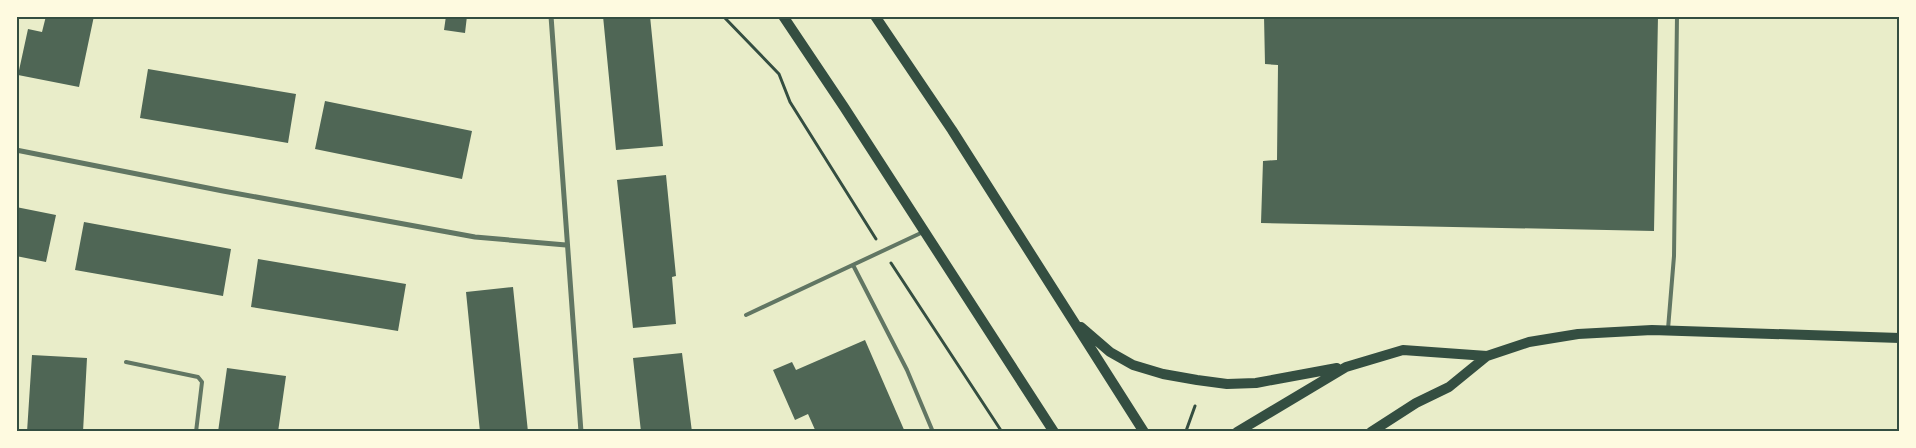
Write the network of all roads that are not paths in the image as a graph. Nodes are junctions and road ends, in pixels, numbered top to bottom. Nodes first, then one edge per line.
1 (551, 16) edge
2 (783, 16) edge
3 (875, 16) edge
4 (1677, 16) edge
5 (16, 150) edge
6 (923, 232) junction
7 (566, 245) junction
8 (853, 265) junction
9 (746, 316) dead end
10 (1074, 321) junction
11 (1668, 331) junction
12 (1900, 338) edge
13 (1486, 356) junction
14 (126, 362) dead end
15 (1346, 367) junction
16 (196, 432) edge
17 (581, 432) edge
18 (933, 432) edge
19 (1054, 432) edge
20 (1144, 432) edge
21 (1237, 432) edge
22 (1371, 432) edge

1 - 7 street
2 - 6 main road
3 - 10 main road
4 - 11 lane
5 - 7 street
6 - 8 lane
6 - 19 main road
7 - 17 street
8 - 9 lane
8 - 18 lane
10 - 15 main road
10 - 20 main road
11 - 12 main road
11 - 13 main road
13 - 15 main road
13 - 22 main road
14 - 16 lane
15 - 21 main road

